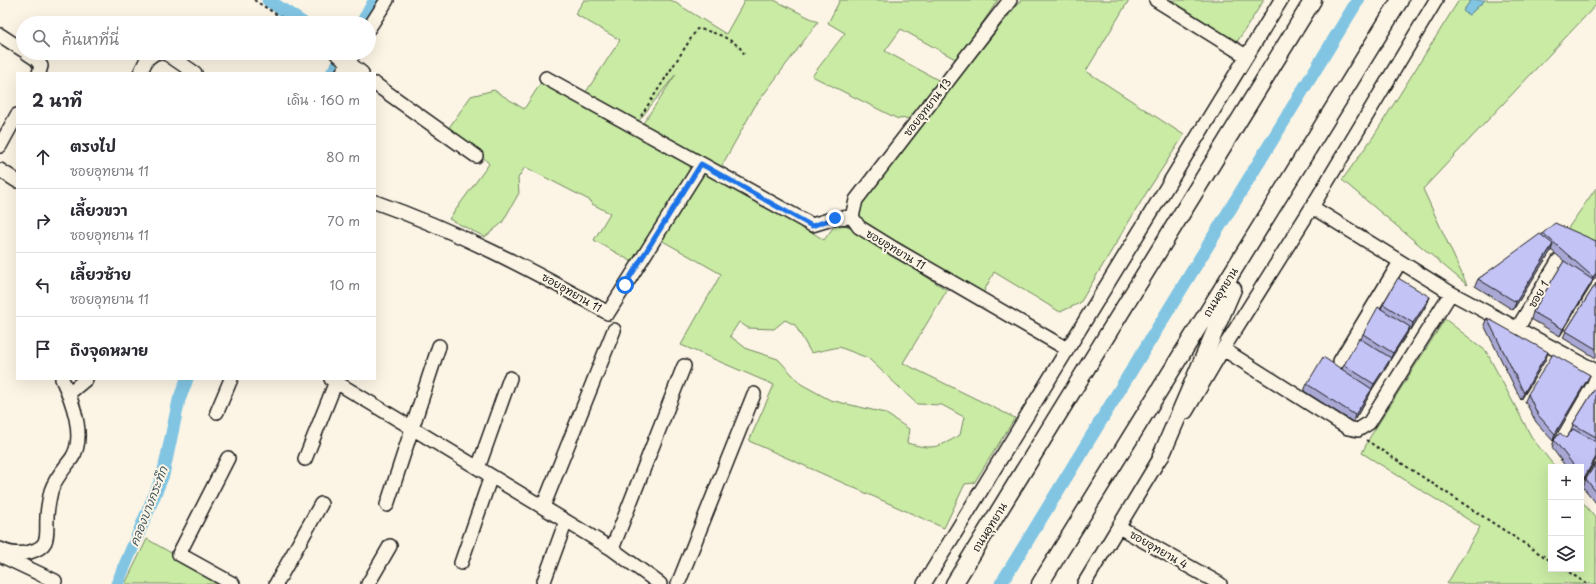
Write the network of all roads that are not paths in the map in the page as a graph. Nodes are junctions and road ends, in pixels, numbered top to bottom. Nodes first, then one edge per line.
1 (386, 0) edge
2 (1010, 0) edge
3 (1156, 0) edge
4 (1281, 0) edge
5 (1308, 0) edge
6 (1313, 0) edge
7 (1400, 0) edge
8 (1436, 0) edge
9 (376, 16) edge
10 (0, 35) edge
11 (16, 45) edge
12 (1281, 52) junction
13 (1246, 56) junction
14 (37, 60) edge
15 (146, 60) edge
16 (176, 60) edge
17 (345, 60) edge
18 (39, 72) edge
19 (140, 72) edge
20 (194, 72) edge
21 (361, 72) edge
22 (546, 78) dead end
23 (376, 85) edge
24 (16, 117) edge
25 (0, 146) edge
26 (476, 156) dead end
27 (701, 164) junction
28 (0, 170) edge
29 (16, 180) edge
30 (376, 202) edge
31 (1312, 207) junction
32 (1270, 212) junction
33 (852, 217) junction
34 (1559, 260) dead end
35 (1400, 262) junction
36 (1451, 293) junction
37 (1517, 329) junction
38 (614, 330) dead end
39 (439, 346) dead end
40 (1067, 349) junction
41 (1223, 349) junction
42 (1340, 361) dead end
43 (684, 366) dead end
44 (1596, 370) edge
45 (510, 378) dead end
46 (1596, 379) edge
47 (62, 380) edge
48 (85, 380) edge
49 (232, 380) edge
50 (335, 380) edge
51 (68, 394) junction
52 (754, 394) dead end
53 (216, 412) dead end
54 (412, 428) junction
55 (1564, 434) edge
56 (1161, 456) junction
57 (228, 458) dead end
58 (305, 459) dead end
59 (478, 468) junction
60 (491, 476) junction
61 (320, 504) dead end
62 (387, 505) dead end
63 (543, 507) junction
64 (566, 522) junction
65 (1119, 527) junction
66 (390, 546) dead end
67 (612, 549) junction
68 (0, 550) edge
69 (0, 556) edge
70 (461, 563) dead end
71 (56, 581) dead end
72 (656, 583) edge
73 (233, 584) edge
74 (276, 584) edge
75 (368, 584) edge
76 (544, 584) edge
77 (678, 584) edge
78 (924, 584) edge
79 (954, 584) edge
80 (1040, 584) edge
81 (1084, 584) edge
82 (1220, 584) edge

1 - 9 street
2 - 33 street, ซอยอุทยาน 13
3 - 13 street
4 - 13 street
5 - 12 main road
6 - 12 main road, ถนนอุทยาน
7 - 32 main road, ถนนอุทยาน
8 - 31 street
10 - 11 street
12 - 79 main road, ถนนอุทยาน
13 - 40 street
14 - 18 street
15 - 19 street
16 - 20 street
17 - 21 street
22 - 27 street
23 - 26 street
24 - 25 street
27 - 30 street, ซอยอุทยาน 11
27 - 33 street
28 - 29 street
31 - 35 street
31 - 41 street
32 - 56 main road
32 - 80 main road, ถนนอุทยาน
33 - 40 street, ซอยอุทยาน 11
34 - 37 street, ซอย 1
35 - 36 street
35 - 42 street
36 - 37 street
36 - 41 street
37 - 44 street
38 - 63 street
39 - 54 street
40 - 78 street
41 - 56 street
43 - 67 street
45 - 59 street
46 - 55 street
47 - 51 street
48 - 51 street
49 - 53 street
50 - 54 street
50 - 58 street
51 - 68 street
52 - 77 street
54 - 59 street
54 - 62 street
56 - 65 street
57 - 73 street
59 - 60 street
60 - 63 street
60 - 70 street
61 - 74 street
63 - 64 street
64 - 67 street
64 - 76 street
65 - 81 street
65 - 82 street, ซอยอุทยาน 4
66 - 75 street
67 - 72 street
69 - 71 street

